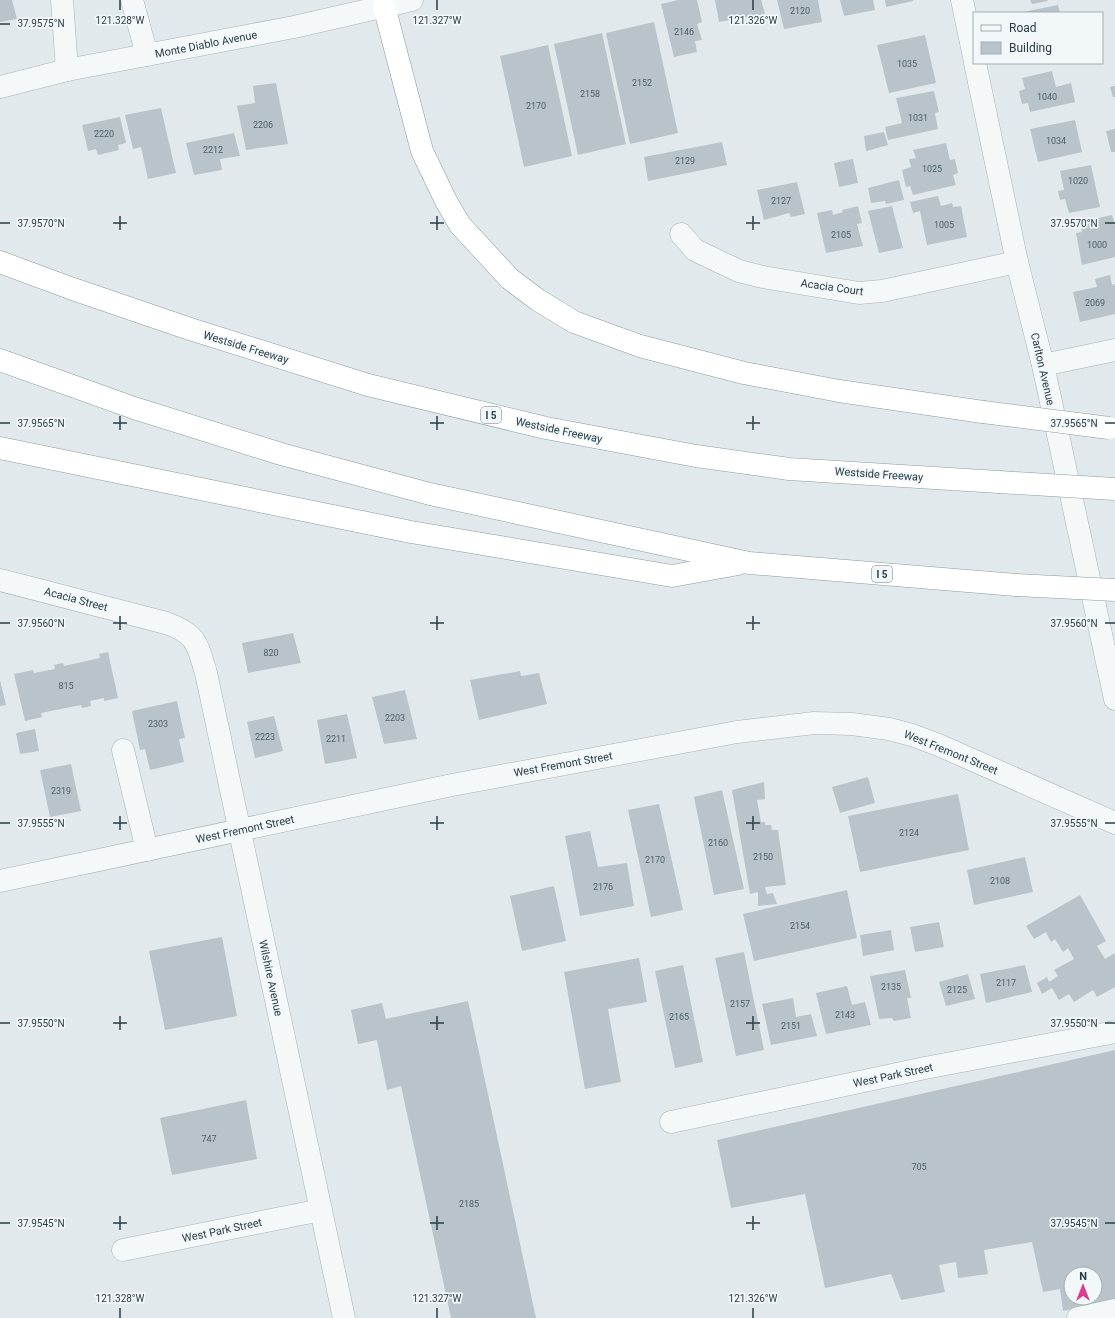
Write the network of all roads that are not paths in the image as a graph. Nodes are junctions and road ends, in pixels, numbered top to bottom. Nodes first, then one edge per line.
1 (62, 0) edge
2 (132, 0) edge
3 (412, 0) edge
4 (962, 0) edge
5 (384, 6) junction
6 (973, 52) edge
7 (147, 55) junction
8 (975, 64) edge
9 (67, 70) junction
10 (0, 87) edge
11 (681, 234) dead end
12 (0, 262) edge
13 (1017, 262) junction
14 (1115, 350) edge
15 (0, 360) edge
16 (1043, 365) junction
17 (1112, 429) edge
18 (0, 448) edge
19 (1115, 489) edge
20 (749, 562) junction
21 (0, 580) edge
22 (1115, 590) edge
23 (194, 640) joint
24 (1115, 699) edge
25 (123, 750) dead end
26 (1115, 823) edge
27 (240, 830) junction
28 (147, 850) junction
29 (0, 881) edge
30 (1115, 1032) edge
31 (671, 1122) dead end
32 (321, 1210) junction
33 (123, 1250) dead end
34 (1115, 1310) edge
35 (344, 1318) edge
36 (1078, 1318) edge

1 - 9 street
2 - 7 street
3 - 5 street, Monte Diablo Avenue
4 - 6 street
5 - 7 street, Monte Diablo Avenue
5 - 17 highway, bridge
7 - 9 street, Monte Diablo Avenue
8 - 13 street, Carlton Avenue
9 - 10 street, Monte Diablo Avenue
11 - 13 street, Acacia Court
12 - 19 highway, Westside Freeway / I 5, bridge
13 - 16 street, Carlton Avenue
14 - 16 street
15 - 20 highway, I 5
16 - 24 street, Carlton Avenue
18 - 20 highway
20 - 22 highway, I 5, bridge
21 - 23 street, Acacia Street
23 - 27 street, Wilshire Avenue
25 - 28 street
26 - 27 street, West Fremont Street
27 - 28 street, West Fremont Street
27 - 32 street, Wilshire Avenue
28 - 29 street, West Fremont Street
30 - 31 street, West Park Street
32 - 33 street, West Park Street
32 - 35 street, Wilshire Avenue
34 - 36 street

